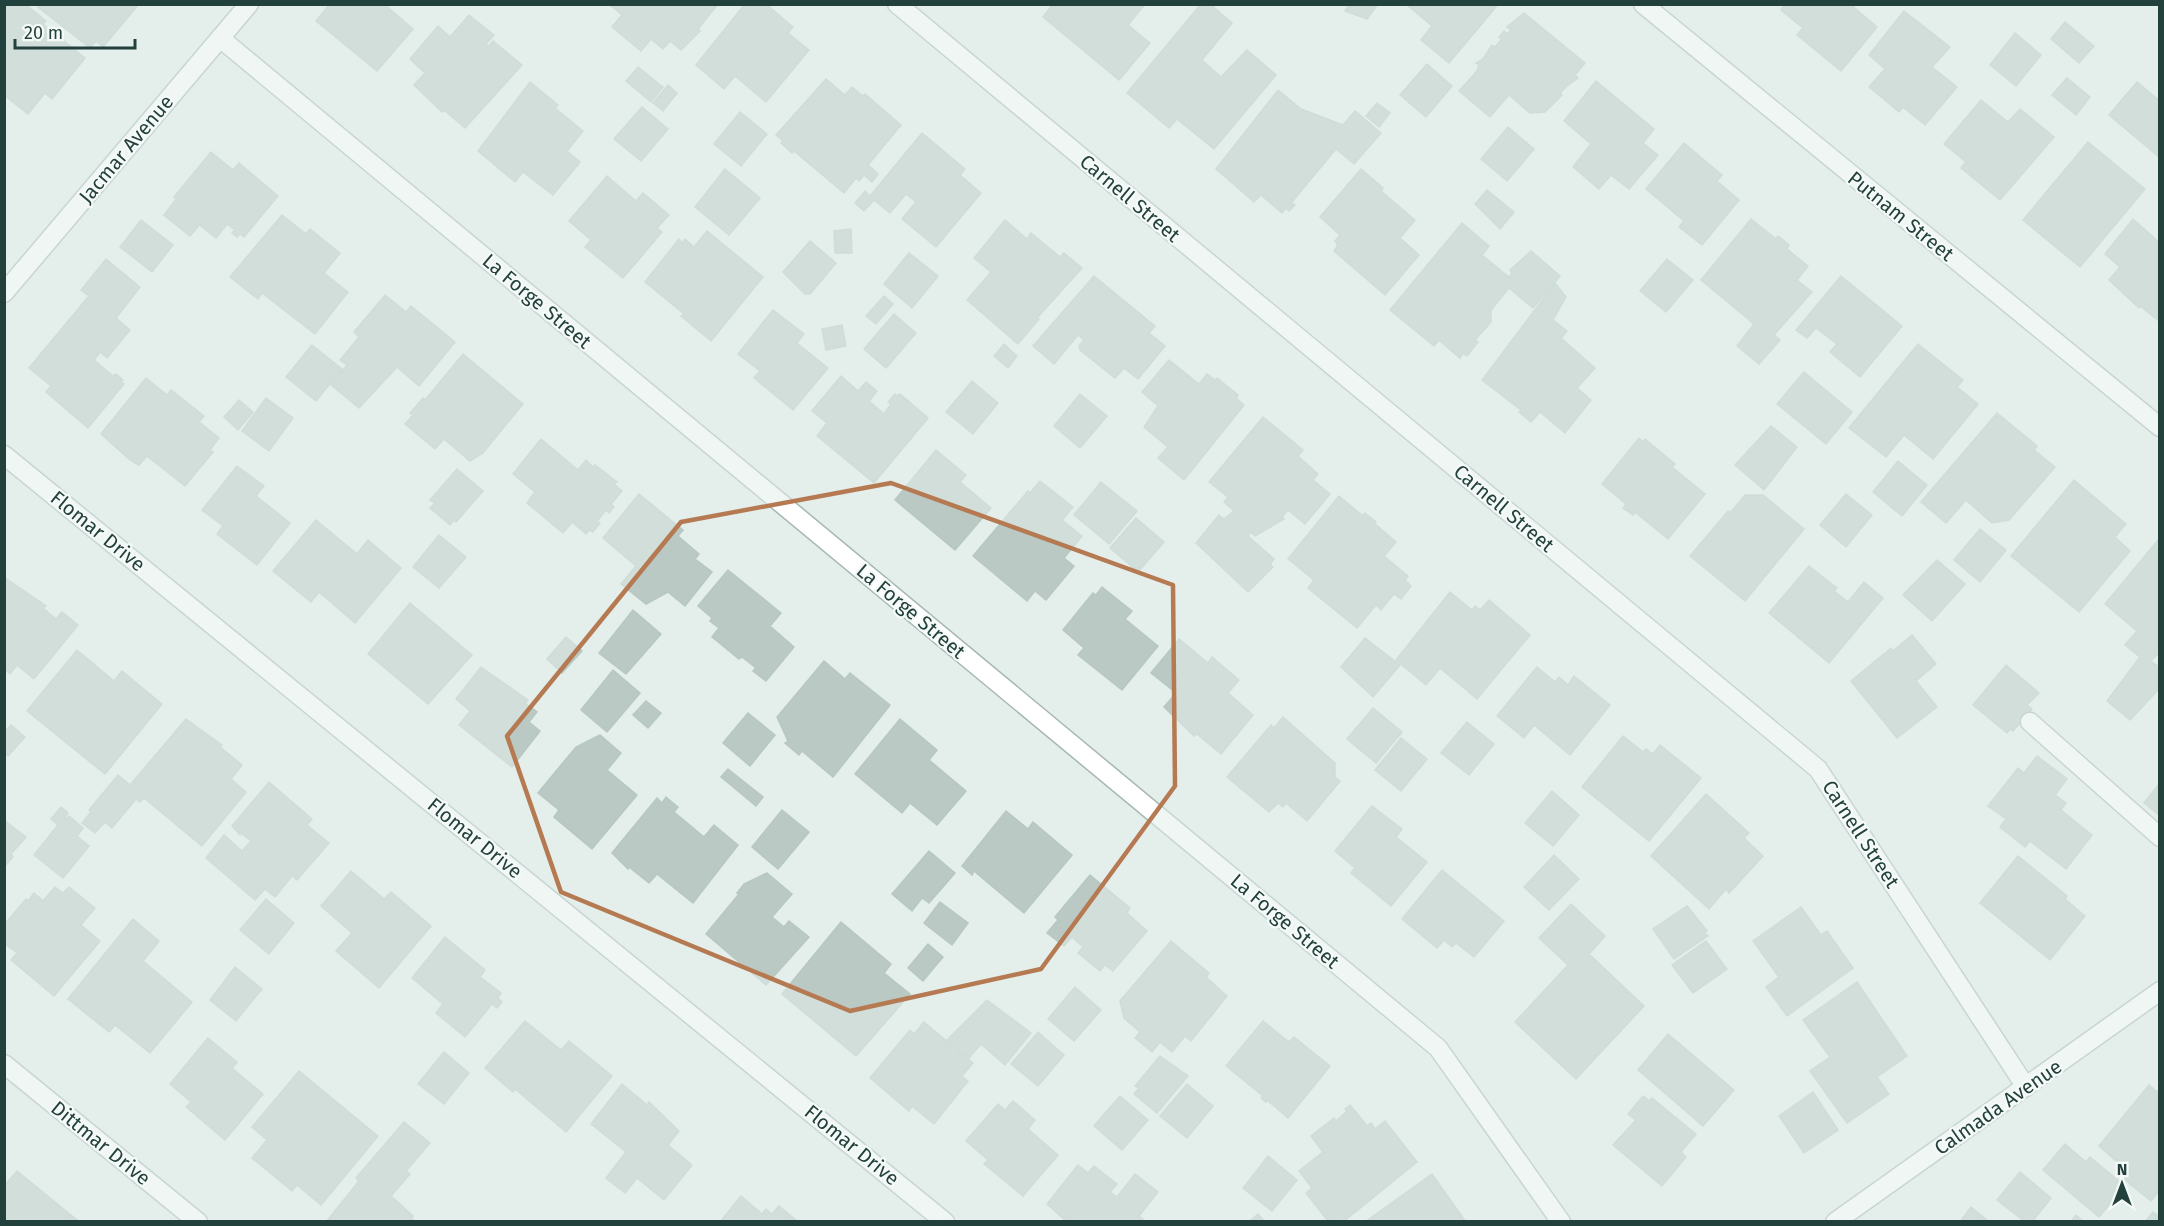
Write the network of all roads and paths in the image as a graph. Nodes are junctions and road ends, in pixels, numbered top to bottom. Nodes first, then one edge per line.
1 (249, 4) edge
2 (897, 4) edge
3 (1643, 4) edge
4 (220, 38) junction
5 (4, 293) edge
6 (2160, 428) edge
7 (4, 455) edge
8 (2030, 722) dead end
9 (2160, 837) edge
10 (2160, 990) edge
11 (4, 1064) edge
12 (2026, 1087) junction
13 (198, 1221) edge
14 (945, 1221) edge
15 (1561, 1221) edge
16 (1834, 1221) edge

1 - 4 street, Jacmar Avenue
2 - 12 street, Carnell Street
3 - 6 street, Putnam Street
4 - 5 street, Jacmar Avenue
4 - 15 street, La Forge Street
7 - 14 street, Flomar Drive
8 - 9 street
10 - 12 street, Calmada Avenue
11 - 13 street, Dittmar Drive
12 - 16 street, Calmada Avenue

